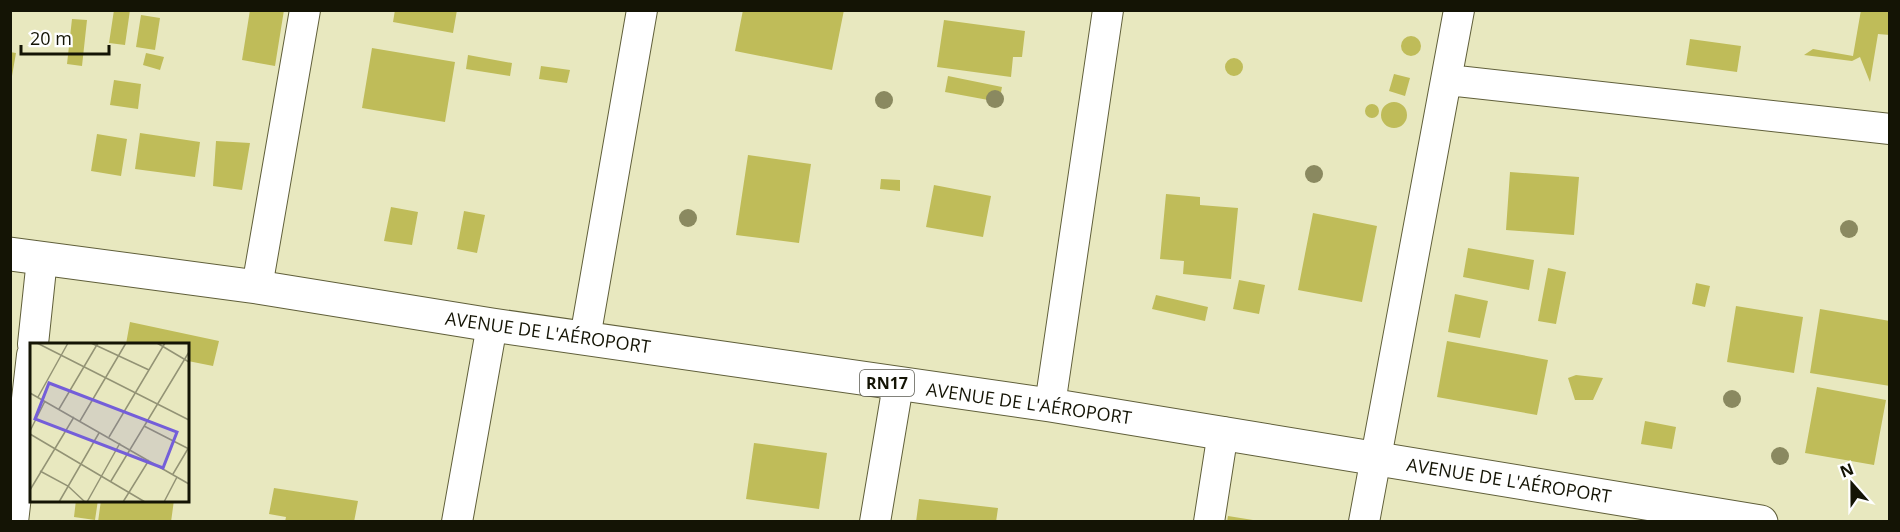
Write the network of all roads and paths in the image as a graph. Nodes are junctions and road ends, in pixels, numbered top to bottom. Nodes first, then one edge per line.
1 (305, 10) edge
2 (642, 10) edge
3 (1108, 10) edge
4 (1459, 10) edge
5 (1448, 80) junction
6 (1890, 129) edge
7 (10, 254) edge
8 (42, 259) junction
9 (257, 287) junction
10 (492, 325) junction
11 (585, 338) junction
12 (33, 343) edge
13 (30, 373) edge
14 (898, 385) junction
15 (1050, 405) junction
16 (1223, 432) junction
17 (1376, 458) junction
18 (1678, 514) edge
19 (13, 522) edge
20 (457, 522) edge
21 (875, 522) edge
22 (1209, 522) edge
23 (1364, 522) edge
24 (1761, 522) edge

1 - 9 street
2 - 11 street
3 - 15 street
4 - 5 street
5 - 6 street
5 - 17 street
7 - 8 main road, AVENUE DE L'AÉROPORT / RN17
8 - 9 main road, AVENUE DE L'AÉROPORT / RN17
8 - 12 street
9 - 10 main road, AVENUE DE L'AÉROPORT / RN17
10 - 11 main road, AVENUE DE L'AÉROPORT / RN17
10 - 20 street
11 - 14 main road, AVENUE DE L'AÉROPORT / RN17
13 - 19 street
14 - 15 main road, AVENUE DE L'AÉROPORT / RN17
14 - 21 street
15 - 16 main road, AVENUE DE L'AÉROPORT / RN17
16 - 17 main road, AVENUE DE L'AÉROPORT / RN17
16 - 22 street
17 - 18 main road, AVENUE DE L'AÉROPORT / RN17
17 - 23 street
18 - 24 main road, AVENUE DE L'AÉROPORT / RN17

